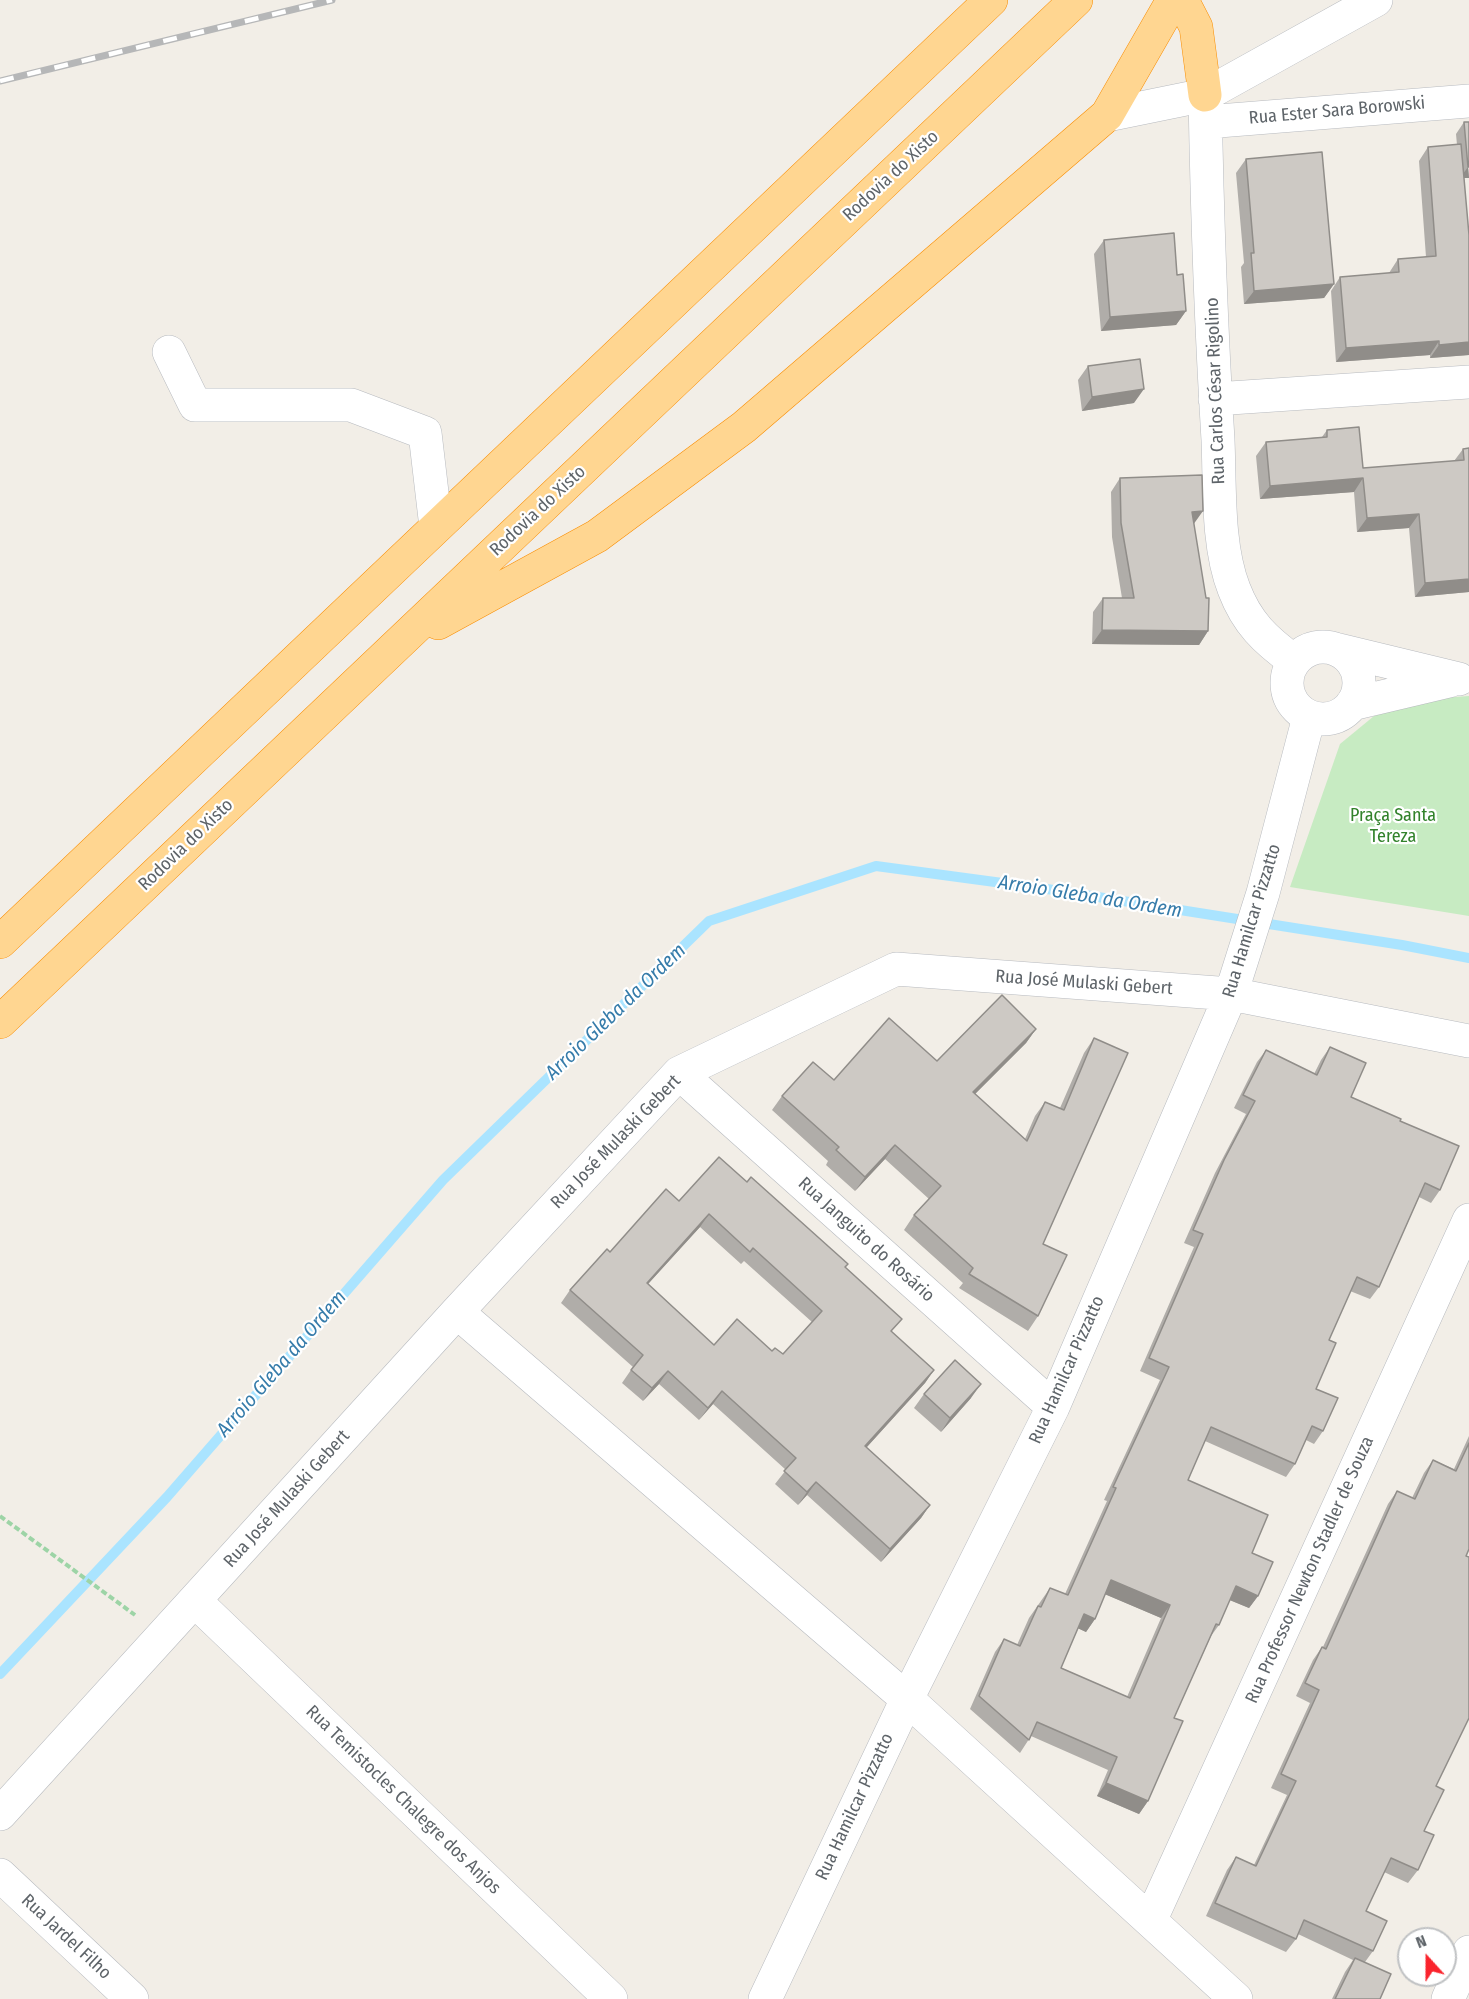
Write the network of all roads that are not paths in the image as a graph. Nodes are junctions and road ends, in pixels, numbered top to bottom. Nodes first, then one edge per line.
1 (991, 0) edge
2 (1077, 0) edge
3 (1173, 0) edge
4 (1182, 0) edge
5 (1376, 0) edge
6 (1469, 101) edge
7 (1205, 108) junction
8 (1107, 115) junction
9 (169, 352) dead end
10 (1469, 382) edge
11 (1215, 399) junction
12 (436, 527) junction
13 (396, 645) junction
14 (1339, 650) junction
15 (1294, 661) junction
16 (1464, 679) edge
17 (1352, 704) junction
18 (1309, 717) junction
19 (0, 942) edge
20 (1234, 985) junction
21 (0, 1022) edge
22 (1469, 1041) edge
23 (679, 1073) junction
24 (1469, 1220) edge
25 (457, 1312) junction
26 (1053, 1407) junction
27 (195, 1601) junction
28 (906, 1699) junction
29 (0, 1814) edge
30 (0, 1875) edge
31 (1150, 1919) junction
32 (1469, 1952) edge
33 (132, 1999) edge
34 (611, 1999) edge
35 (765, 1999) edge
36 (1236, 1999) edge
37 (1448, 1999) edge

1 - 12 highway
2 - 13 highway, Rodovia do Xisto
3 - 8 highway
4 - 7 highway
5 - 7 street
6 - 7 street, Rua Ester Sara Borowski
7 - 8 street
7 - 11 street, Rua Carlos César Rigolino
8 - 13 highway
9 - 12 street
10 - 11 street
11 - 15 street, Rua Carlos César Rigolino
12 - 19 highway
13 - 21 highway, Rodovia do Xisto
14 - 15 street
14 - 16 street
14 - 17 street
15 - 18 street
16 - 17 street
17 - 18 street
18 - 20 street, Rua Hamilcar Pizzatto
20 - 22 street, Rua José Mulaski Gebert
20 - 23 street, Rua José Mulaski Gebert
20 - 26 street, Rua Hamilcar Pizzatto
23 - 25 street, Rua José Mulaski Gebert
23 - 26 street, Rua Janguito do Rosário
24 - 31 street, Rua Professor Newton Stadler de Souza
25 - 27 street, Rua José Mulaski Gebert
25 - 28 street
26 - 28 street, Rua Hamilcar Pizzatto
27 - 29 street, Rua José Mulaski Gebert
27 - 34 street, Rua Temistocles Chalegre dos Anjos
28 - 31 street
28 - 35 street, Rua Hamilcar Pizzatto
30 - 33 street, Rua Jardel Filho
31 - 36 street
32 - 37 street

